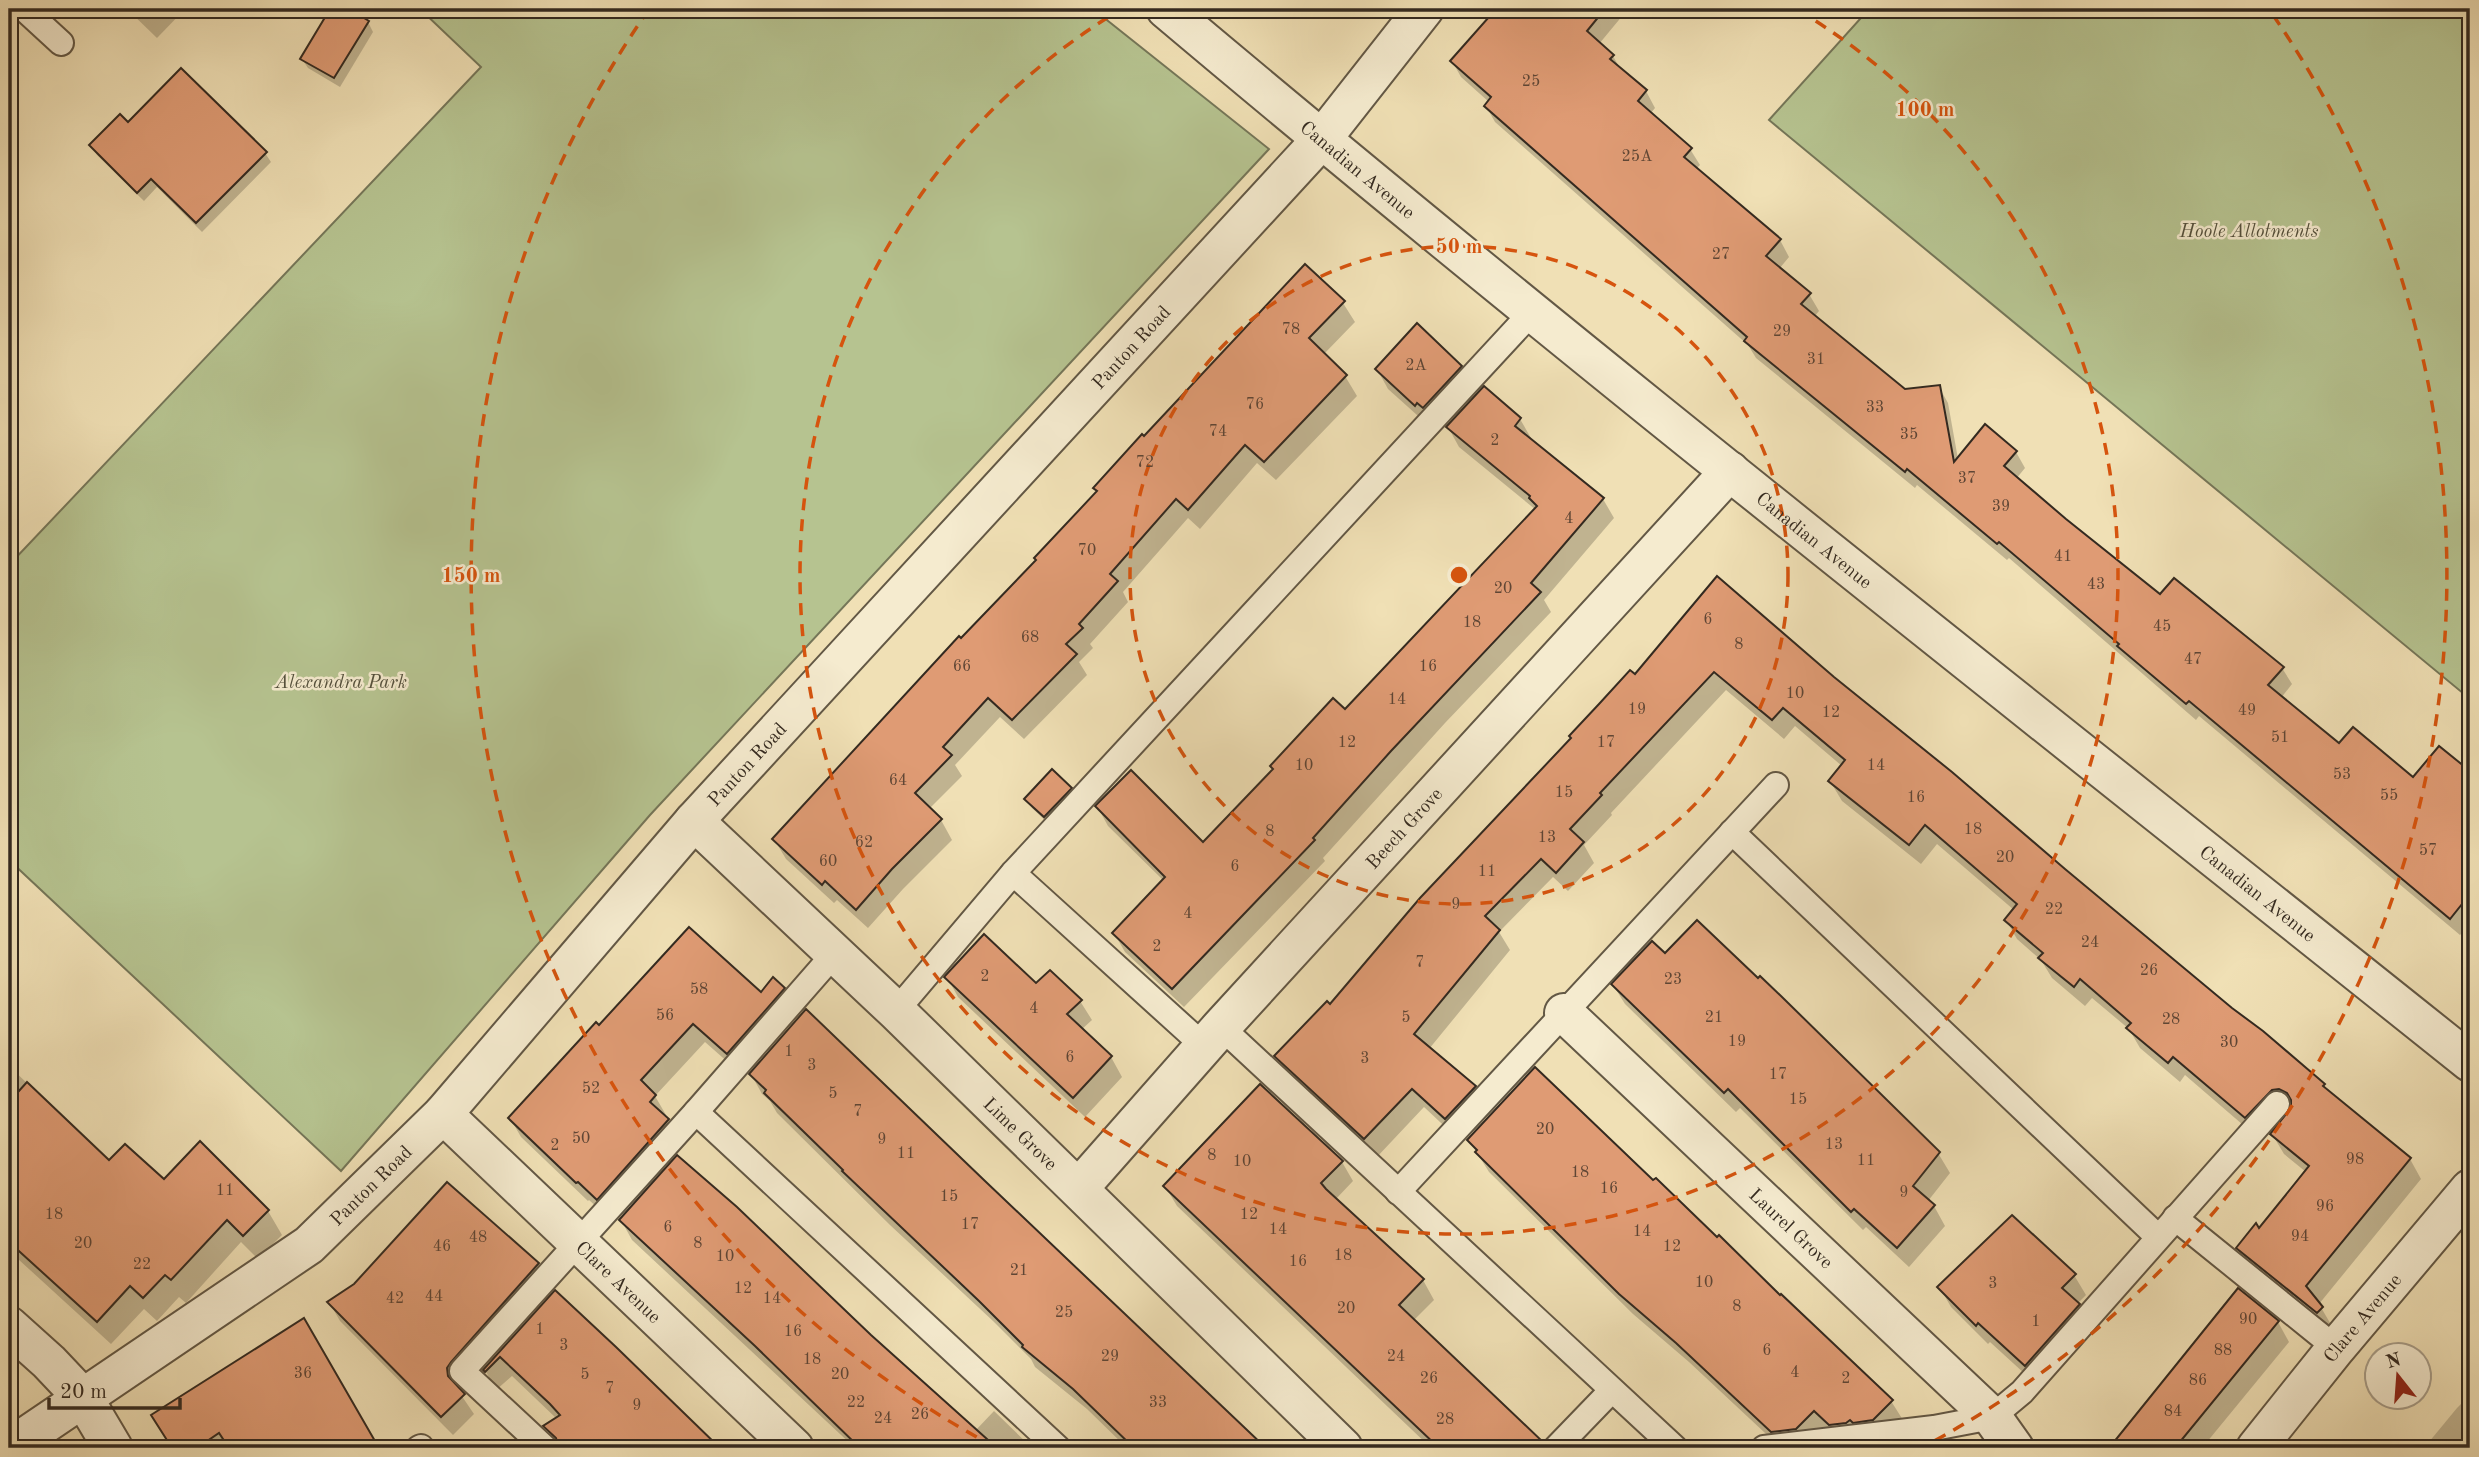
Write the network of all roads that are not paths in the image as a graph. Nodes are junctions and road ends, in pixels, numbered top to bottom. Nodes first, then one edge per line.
1 (24, 9) edge
2 (1166, 9) edge
3 (1424, 9) edge
4 (61, 43) dead end
5 (1321, 140) junction
6 (1533, 311) junction
7 (1730, 471) junction
8 (1776, 785) dead end
9 (694, 821) junction
10 (1732, 832) junction
11 (1013, 873) junction
12 (835, 953) junction
13 (896, 1011) junction
14 (1564, 1013) junction
15 (1213, 1037) junction
16 (2470, 1062) edge
17 (2277, 1104) dead end
18 (696, 1112) junction
19 (443, 1114) junction
20 (1079, 1188) junction
21 (2470, 1189) edge
22 (1398, 1192) junction
23 (2175, 1218) junction
24 (2158, 1237) junction
25 (577, 1242) junction
26 (9, 1326) edge
27 (2336, 1348) junction
28 (1611, 1391) junction
29 (84, 1399) junction
30 (1992, 1417) junction
31 (9, 1448) edge
32 (113, 1448) edge
33 (545, 1448) edge
34 (793, 1448) edge
35 (1058, 1448) edge
36 (1343, 1448) edge
37 (1556, 1448) edge
38 (1675, 1448) edge
39 (1764, 1448) edge
40 (2014, 1448) edge
41 (2256, 1448) edge

1 - 4 lane
2 - 5 street, Canadian Avenue
3 - 5 street, Panton Road
5 - 6 street, Canadian Avenue
5 - 9 street, Panton Road
6 - 7 street, Canadian Avenue
6 - 11 lane
7 - 15 street, Beech Grove
7 - 16 street, Canadian Avenue
8 - 10 lane
9 - 12 street, Lime Grove
9 - 19 street, Panton Road
10 - 14 lane
10 - 24 lane
11 - 13 lane
11 - 15 lane
12 - 13 street, Lime Grove
12 - 18 lane
13 - 20 street, Lime Grove
14 - 22 lane
14 - 30 street, Laurel Grove
15 - 20 street, Beech Grove
15 - 22 lane
17 - 23 lane
18 - 25 lane
18 - 35 lane
19 - 25 street, Clare Avenue
19 - 29 street, Panton Road
20 - 36 street, Lime Grove
21 - 27 street, Clare Avenue
22 - 28 lane
23 - 24 lane
23 - 27 lane
24 - 30 lane
25 - 33 lane
25 - 34 street, Clare Avenue
26 - 29 street
27 - 41 street, Clare Avenue
28 - 37 lane
28 - 38 lane
29 - 31 street, Panton Road
29 - 32 street
30 - 39 lane
30 - 40 street, Laurel Grove

